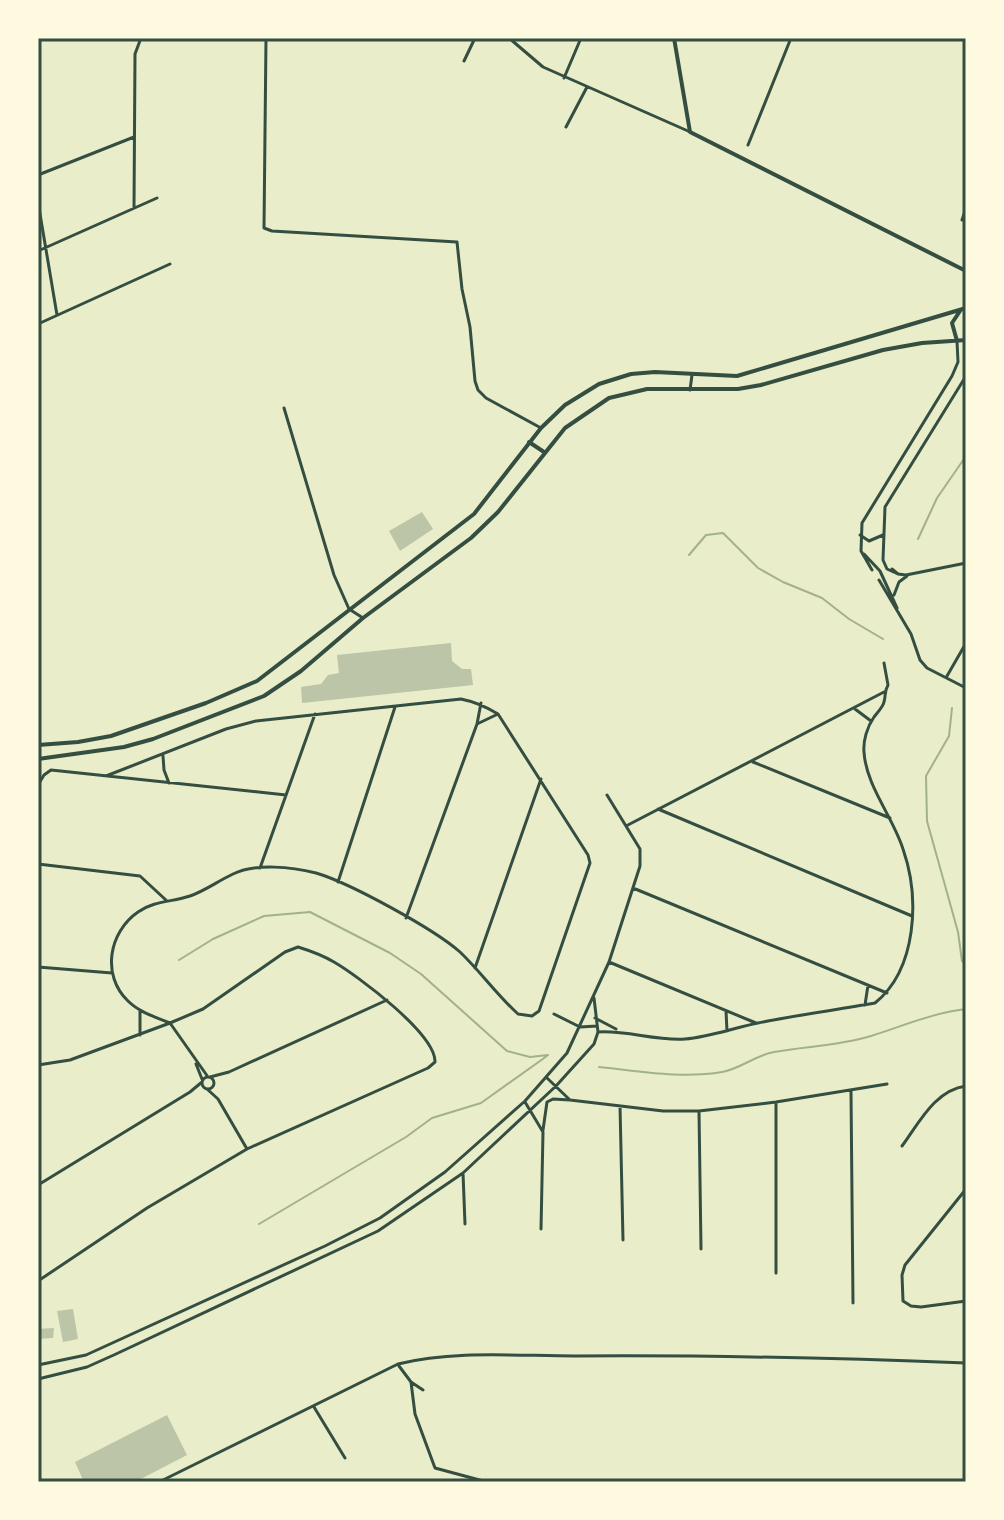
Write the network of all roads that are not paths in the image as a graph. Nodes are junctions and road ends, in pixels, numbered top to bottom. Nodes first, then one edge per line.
1 (141, 38) edge
2 (266, 38) edge
3 (475, 38) edge
4 (509, 38) edge
5 (581, 38) edge
6 (674, 38) edge
7 (791, 38) edge
8 (464, 61) dead end
9 (564, 78) junction
10 (587, 87) junction
11 (566, 127) dead end
12 (690, 132) junction
13 (134, 137) junction
14 (748, 145) dead end
15 (38, 175) edge
16 (157, 198) dead end
17 (38, 202) edge
18 (134, 208) junction
19 (966, 208) edge
20 (962, 220) dead end
21 (47, 247) junction
22 (38, 251) edge
23 (170, 264) dead end
24 (966, 271) edge
25 (965, 308) edge
26 (57, 315) junction
27 (38, 324) edge
28 (966, 340) edge
29 (957, 341) junction
30 (692, 375) junction
31 (966, 376) edge
32 (690, 390) junction
33 (284, 408) dead end
34 (541, 428) junction
35 (529, 442) junction
36 (544, 452) junction
37 (860, 535) junction
38 (883, 535) junction
39 (861, 551) junction
40 (884, 551) junction
41 (887, 560) dead end
42 (966, 563) edge
43 (892, 569) dead end
44 (872, 570) dead end
45 (900, 575) junction
46 (910, 575) junction
47 (879, 580) dead end
48 (893, 598) junction
49 (349, 609) junction
50 (363, 618) junction
51 (900, 618) junction
52 (966, 643) edge
53 (884, 663) dead end
54 (947, 676) junction
55 (966, 688) edge
56 (884, 692) junction
57 (481, 703) junction
58 (395, 707) junction
59 (854, 708) junction
60 (315, 713) junction
61 (498, 714) junction
62 (871, 721) junction
63 (477, 724) junction
64 (38, 745) edge
65 (163, 755) junction
66 (40, 759) edge
67 (751, 761) junction
68 (106, 776) junction
69 (541, 779) junction
70 (169, 783) junction
71 (38, 785) edge
72 (286, 795) junction
73 (607, 795) dead end
74 (658, 809) junction
75 (890, 818) junction
76 (626, 826) junction
77 (38, 864) edge
78 (260, 868) junction
79 (338, 882) junction
80 (633, 888) junction
81 (167, 901) junction
82 (912, 916) junction
83 (406, 918) junction
84 (609, 962) junction
85 (38, 967) edge
86 (475, 969) junction
87 (112, 973) junction
88 (868, 985) junction
89 (887, 993) junction
90 (594, 994) junction
91 (387, 1000) junction
92 (865, 1005) junction
93 (140, 1011) junction
94 (726, 1011) junction
95 (554, 1014) dead end
96 (595, 1018) junction
97 (170, 1023) junction
98 (756, 1023) junction
99 (597, 1026) junction
100 (580, 1027) junction
101 (619, 1031) junction
102 (727, 1031) junction
103 (598, 1032) junction
104 (140, 1035) junction
105 (194, 1060) junction
106 (38, 1065) edge
107 (229, 1072) junction
108 (209, 1077) junction
109 (546, 1077) junction
110 (214, 1084) junction
111 (887, 1084) dead end
112 (204, 1085) junction
113 (556, 1086) junction
114 (966, 1086) edge
115 (851, 1091) junction
116 (218, 1099) junction
117 (570, 1100) junction
118 (525, 1101) junction
119 (776, 1102) junction
120 (620, 1106) junction
121 (530, 1111) junction
122 (699, 1111) junction
123 (543, 1132) junction
124 (902, 1146) dead end
125 (247, 1149) junction
126 (463, 1173) junction
127 (38, 1185) edge
128 (966, 1189) edge
129 (465, 1224) dead end
130 (541, 1229) dead end
131 (623, 1240) dead end
132 (701, 1249) dead end
133 (776, 1273) dead end
134 (38, 1281) edge
135 (966, 1301) edge
136 (853, 1303) dead end
137 (71, 1359) junction
138 (966, 1363) edge
139 (398, 1364) junction
140 (38, 1365) edge
141 (73, 1371) junction
142 (38, 1379) edge
143 (411, 1382) junction
144 (423, 1390) dead end
145 (314, 1407) junction
146 (345, 1458) dead end
147 (159, 1482) edge
148 (487, 1482) edge

1 - 13 street
2 - 34 street
3 - 8 street
4 - 9 street
5 - 9 street
6 - 12 main road
7 - 14 street
9 - 10 street
10 - 11 street
10 - 12 street
12 - 24 main road
13 - 15 street
13 - 18 street
16 - 18 street
17 - 21 street
18 - 21 street
19 - 20 street
21 - 22 street
21 - 26 street
23 - 26 street
25 - 29 main road
25 - 30 main road
26 - 27 street
28 - 29 main road
29 - 32 main road
29 - 37 street
30 - 32 street
30 - 34 main road
31 - 38 street
32 - 36 main road
33 - 49 street
34 - 35 main road
35 - 36 main road
35 - 49 main road
36 - 50 main road
37 - 38 street
37 - 39 street
38 - 40 street
39 - 44 street
39 - 48 street
40 - 41 street
40 - 45 street
42 - 46 street
43 - 45 street
45 - 46 street
46 - 48 street
47 - 51 street
48 - 51 street
49 - 50 street
49 - 64 main road
50 - 66 main road
51 - 54 street
52 - 54 street
53 - 56 street
54 - 55 street
56 - 59 street
56 - 62 street
57 - 58 street
57 - 61 street
57 - 63 street
58 - 60 street
58 - 79 street
59 - 62 street
59 - 67 street
60 - 65 street
60 - 72 street
61 - 63 street
61 - 69 street
62 - 75 street
63 - 83 street
65 - 68 street
65 - 70 street
67 - 74 street
67 - 75 street
68 - 70 street
68 - 71 street
69 - 86 street
69 - 86 street
70 - 72 street
72 - 78 street
73 - 76 street
74 - 76 street
74 - 82 street
75 - 82 street
76 - 80 street
77 - 81 street
78 - 79 street
78 - 81 street
79 - 83 street
80 - 84 street
80 - 88 street
81 - 87 street
82 - 89 street
83 - 86 street
84 - 90 street
84 - 94 street
85 - 87 street
87 - 93 street
88 - 89 street
88 - 92 street
89 - 92 street
90 - 96 street
90 - 100 street
91 - 97 street
91 - 107 street
91 - 125 street
92 - 98 street
93 - 97 street
93 - 104 street
94 - 98 street
94 - 102 street
95 - 100 street
96 - 99 street
96 - 101 street
97 - 104 street
97 - 105 street
98 - 102 street
99 - 100 street
99 - 103 street
100 - 109 street
101 - 102 street
101 - 103 street
103 - 113 street
104 - 106 street
105 - 108 street
105 - 112 street
107 - 108 street
107 - 110 street
108 - 110 street
108 - 112 street
109 - 113 street
109 - 118 street
110 - 112 street
110 - 116 street
111 - 115 street
112 - 116 street
112 - 127 street
113 - 117 street
113 - 121 street
114 - 124 street
115 - 119 street
115 - 136 street
116 - 125 street
117 - 120 street
117 - 123 street
118 - 121 street
118 - 137 street
119 - 122 street
119 - 133 street
120 - 122 street
120 - 131 street
121 - 123 street
121 - 126 street
122 - 132 street
123 - 130 street
125 - 134 street
126 - 129 street
126 - 141 street
128 - 135 street
137 - 140 street
137 - 141 street
138 - 139 street
139 - 143 street
139 - 145 street
141 - 142 street
143 - 144 street
143 - 148 street
145 - 146 street
145 - 147 street

